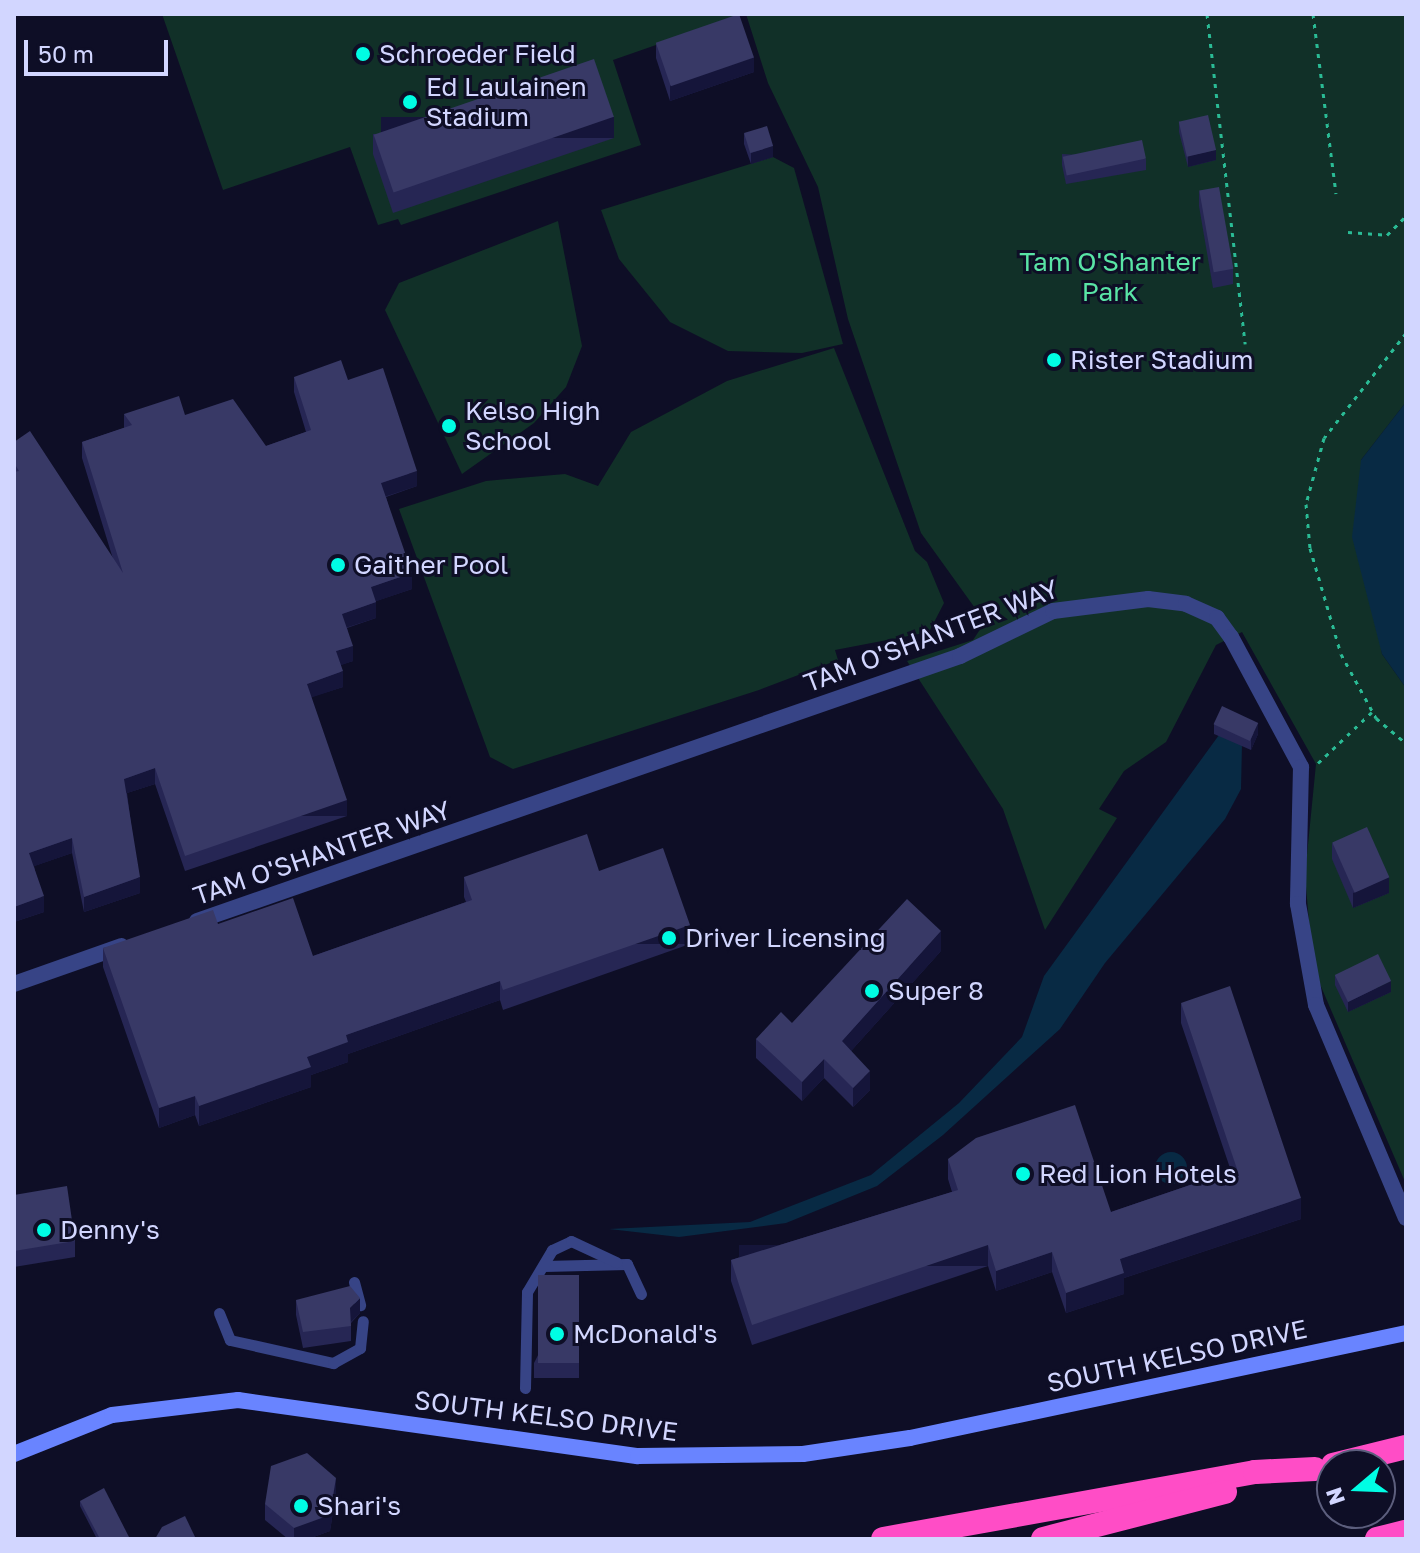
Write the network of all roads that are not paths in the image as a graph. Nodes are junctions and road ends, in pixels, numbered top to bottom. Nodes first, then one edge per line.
1 (173, 929) edge
2 (145, 938) edge
3 (14, 984) edge
4 (1406, 1218) edge
5 (616, 1262) junction
6 (544, 1266) junction
7 (354, 1282) dead end
8 (641, 1294) dead end
9 (360, 1305) edge
10 (219, 1313) dead end
11 (363, 1321) dead end
12 (1406, 1333) edge
13 (525, 1388) dead end
14 (14, 1454) edge
15 (1316, 1468) edge
16 (1316, 1470) edge
17 (1406, 1532) edge
18 (883, 1539) edge
19 (1043, 1539) edge
20 (1377, 1539) edge

1 - 4 street, TAM O'SHANTER WAY
2 - 3 street
5 - 6 lane
5 - 6 lane
5 - 8 lane
6 - 13 lane
7 - 9 lane
10 - 11 lane
12 - 14 main road, SOUTH KELSO DRIVE
15 - 18 highway
16 - 19 highway
17 - 20 highway

